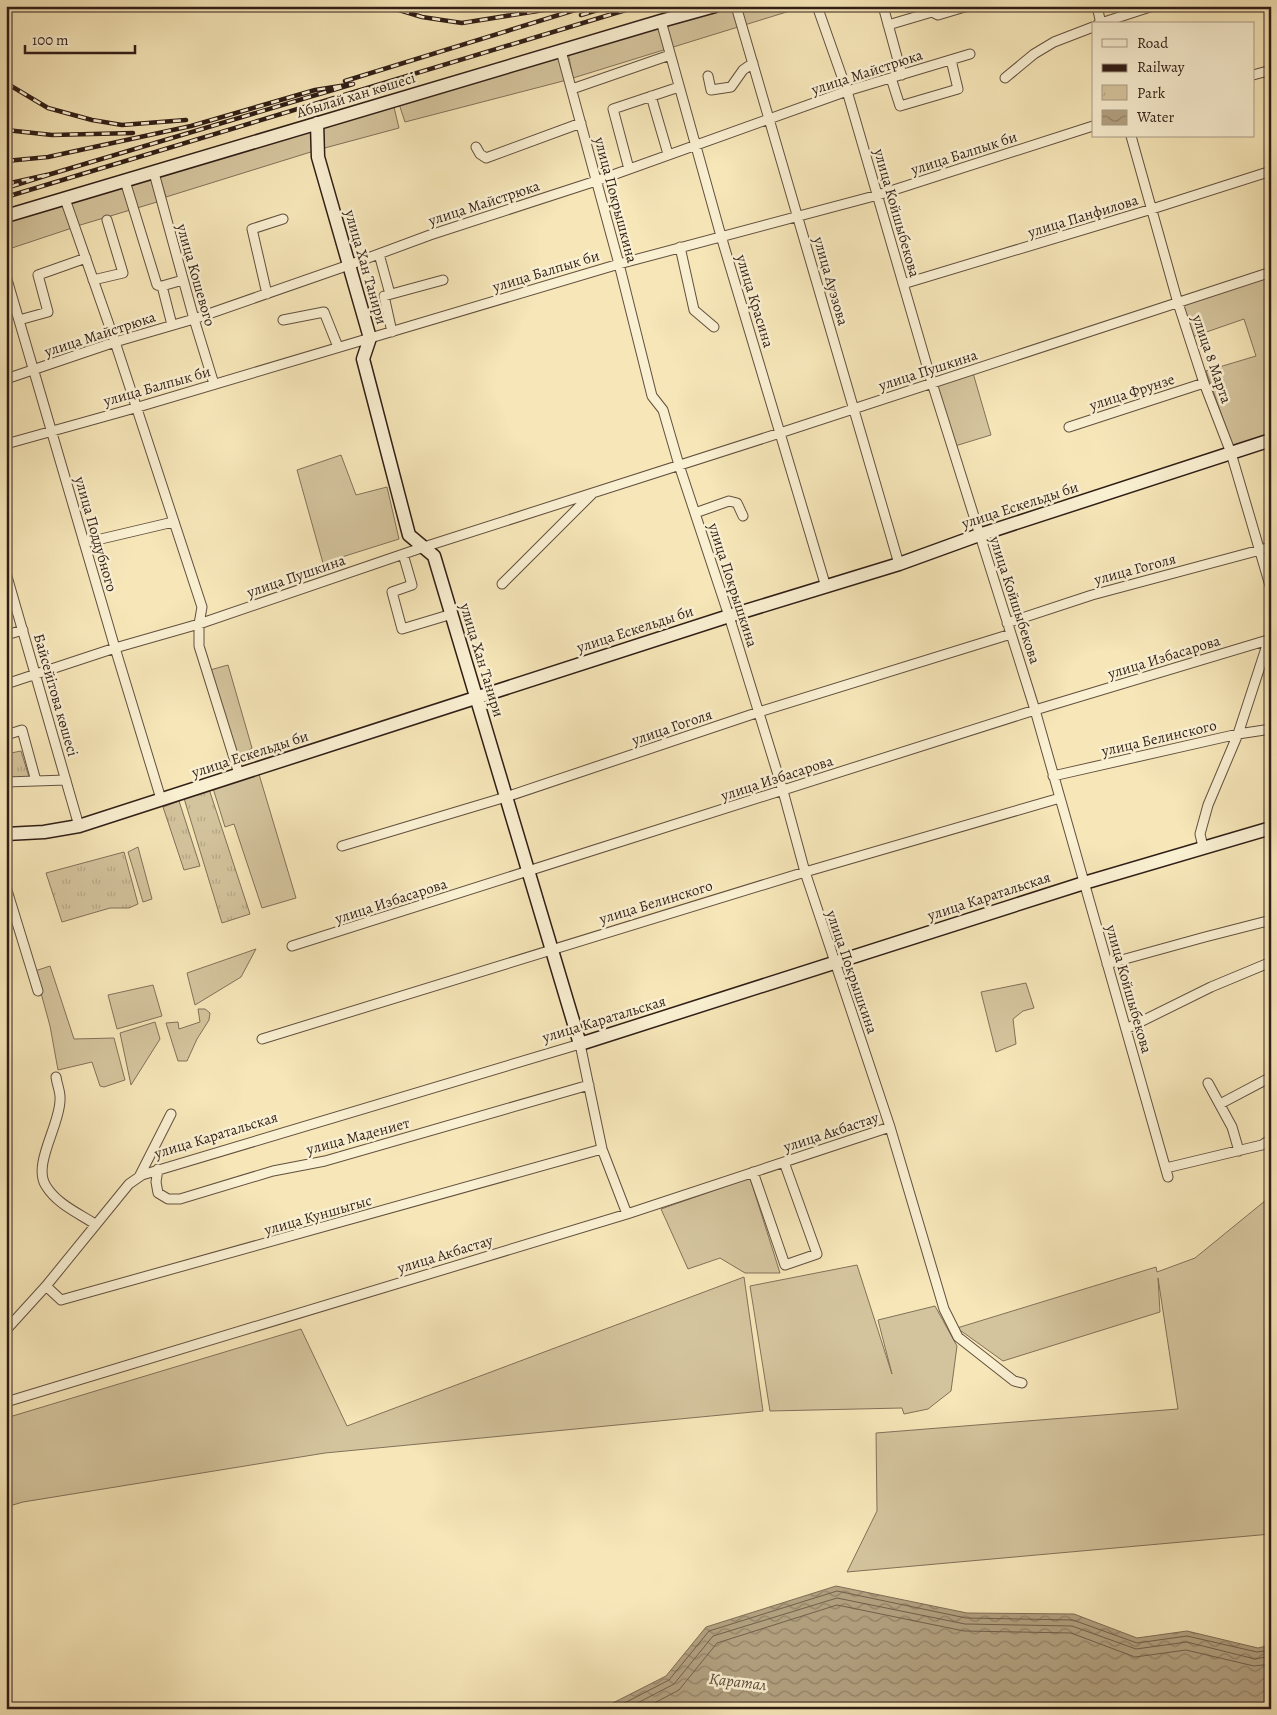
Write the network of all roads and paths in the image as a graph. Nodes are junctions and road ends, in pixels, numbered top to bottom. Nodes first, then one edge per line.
1 (715, 6) edge
2 (736, 6) edge
3 (817, 6) edge
4 (883, 6) edge
5 (968, 6) edge
6 (1097, 6) edge
7 (1153, 6) edge
8 (931, 9) edge
9 (661, 21) junction
10 (1098, 22) edge
11 (1104, 22) edge
12 (888, 25) junction
13 (1092, 26) edge
14 (561, 51) junction
15 (970, 54) dead end
16 (670, 55) junction
17 (950, 60) junction
18 (753, 64) junction
19 (1271, 70) edge
20 (902, 74) junction
21 (1254, 75) edge
22 (708, 76) dead end
23 (891, 78) junction
24 (1005, 78) dead end
25 (679, 87) junction
26 (572, 89) junction
27 (847, 91) junction
28 (651, 96) junction
29 (769, 118) junction
30 (317, 123) junction
31 (581, 123) junction
32 (1092, 126) edge
33 (1132, 138) edge
34 (695, 145) junction
35 (476, 147) dead end
36 (668, 154) junction
37 (629, 169) junction
38 (1271, 171) edge
39 (154, 172) junction
40 (125, 181) junction
41 (596, 181) junction
42 (878, 195) junction
43 (65, 199) junction
44 (1152, 209) junction
45 (6, 216) edge
46 (798, 216) junction
47 (283, 219) dead end
48 (107, 220) dead end
49 (722, 236) junction
50 (680, 247) junction
51 (379, 254) junction
52 (86, 258) junction
53 (619, 264) junction
54 (349, 265) junction
55 (1271, 272) edge
56 (6, 276) edge
57 (93, 280) junction
58 (183, 280) junction
59 (443, 280) dead end
60 (903, 284) junction
61 (162, 286) junction
62 (267, 294) junction
63 (390, 294) junction
64 (1178, 303) junction
65 (194, 319) junction
66 (19, 320) junction
67 (284, 320) dead end
68 (172, 325) junction
69 (714, 327) dead end
70 (392, 332) junction
71 (370, 338) junction
72 (115, 342) junction
73 (338, 348) junction
74 (34, 369) junction
75 (6, 379) edge
76 (932, 383) junction
77 (1204, 383) junction
78 (214, 384) junction
79 (135, 408) junction
80 (854, 408) junction
81 (1069, 428) dead end
82 (52, 431) junction
83 (780, 433) junction
84 (1271, 440) edge
85 (6, 444) edge
86 (1231, 453) junction
87 (678, 464) junction
88 (594, 492) junction
89 (694, 513) junction
90 (743, 516) dead end
91 (174, 522) junction
92 (980, 535) junction
93 (84, 543) junction
94 (424, 547) junction
95 (1271, 547) edge
96 (1260, 550) junction
97 (403, 554) junction
98 (899, 564) junction
99 (6, 573) edge
100 (502, 584) dead end
101 (826, 587) junction
102 (8, 588) edge
103 (1271, 589) edge
104 (452, 614) junction
105 (729, 616) junction
106 (1008, 623) junction
107 (199, 624) junction
108 (23, 630) junction
109 (1011, 634) junction
110 (6, 635) edge
111 (1270, 639) edge
112 (115, 648) junction
113 (36, 674) junction
114 (6, 684) edge
115 (477, 697) junction
116 (1035, 710) junction
117 (759, 712) junction
118 (1271, 729) edge
119 (1238, 734) junction
120 (6, 735) edge
121 (239, 774) junction
122 (1054, 776) junction
123 (66, 780) junction
124 (36, 781) junction
125 (6, 782) edge
126 (783, 790) junction
127 (506, 797) junction
128 (1060, 798) junction
129 (161, 799) junction
130 (79, 826) junction
131 (1271, 828) edge
132 (6, 834) edge
133 (342, 846) dead end
134 (1203, 848) junction
135 (528, 872) junction
136 (804, 872) junction
137 (1084, 882) junction
138 (6, 887) edge
139 (1271, 920) edge
140 (292, 946) dead end
141 (551, 948) junction
142 (834, 962) junction
143 (1271, 962) edge
144 (1107, 964) junction
145 (38, 991) dead end
146 (1126, 1029) junction
147 (262, 1039) dead end
148 (580, 1044) junction
149 (56, 1077) dead end
150 (1271, 1077) edge
151 (1208, 1083) dead end
152 (589, 1085) junction
153 (1220, 1104) junction
154 (171, 1114) dead end
155 (890, 1127) junction
156 (1271, 1139) edge
157 (602, 1149) junction
158 (1239, 1151) junction
159 (784, 1162) junction
160 (158, 1169) junction
161 (753, 1172) junction
162 (139, 1177) junction
163 (626, 1214) junction
164 (95, 1224) junction
165 (46, 1286) junction
166 (6, 1330) edge
167 (1022, 1383) dead end
168 (6, 1402) edge

1 - 9 street, Абылай хан көшесі
2 - 18 street, улица Ауэзова
3 - 27 street, улица Койшыбекова
4 - 12 street
5 - 8 street
6 - 10 street
7 - 11 street
8 - 12 street
9 - 14 street, Абылай хан көшесі
9 - 16 street, улица Красина
12 - 20 street
13 - 24 street
14 - 26 street, улица Покрышкина
14 - 30 street, Абылай хан көшесі
15 - 17 street, улица Майстрюка
16 - 25 street, улица Красина
16 - 26 street
17 - 20 street, улица Майстрюка
17 - 23 street
18 - 22 street
18 - 29 street, улица Ауэзова
19 - 21 street
20 - 23 street, улица Майстрюка
23 - 27 street, улица Майстрюка
25 - 28 street
25 - 34 street, улица Красина
26 - 31 street, улица Покрышкина
27 - 29 street, улица Майстрюка
27 - 42 street, улица Койшыбекова
28 - 36 street
28 - 37 street
29 - 34 street, улица Майстрюка
29 - 46 street, улица Ауэзова
30 - 39 street, Абылай хан көшесі
30 - 54 street, улица Хан Танири
31 - 35 street
31 - 41 street, улица Покрышкина
32 - 42 street, улица Балпык би
33 - 44 street, улица 8 Марта
34 - 36 street, улица Майстрюка
34 - 49 street, улица Красина
36 - 37 street, улица Майстрюка
37 - 41 street, улица Майстрюка
38 - 44 street, улица Панфилова
39 - 40 street, Абылай хан көшесі
39 - 58 street, улица Кошевого
40 - 43 street, Абылай хан көшесі
40 - 61 street
41 - 51 street, улица Майстрюка
41 - 53 street, улица Покрышкина
42 - 46 street, улица Балпык би
42 - 60 street, улица Койшыбекова
43 - 45 street, Абылай хан көшесі
43 - 52 street
44 - 60 street, улица Панфилова
44 - 64 street, улица 8 Марта
46 - 49 street, улица Балпык би
46 - 80 street, улица Ауэзова
47 - 62 street
48 - 57 street
49 - 50 street, улица Балпык би
49 - 83 street, улица Красина
50 - 53 street, улица Балпык би
50 - 69 street
51 - 54 street, улица Майстрюка
51 - 63 street
52 - 57 street
52 - 66 street
53 - 70 street, улица Балпык би
53 - 87 street, улица Покрышкина
54 - 62 street, улица Майстрюка
54 - 71 street, улица Хан Танири
55 - 64 street, улица Пушкина
56 - 66 street, улица Поддубного
57 - 72 street
58 - 61 street
58 - 65 street, улица Кошевого
59 - 63 street
60 - 76 street, улица Койшыбекова
61 - 68 street
62 - 65 street, улица Майстрюка
63 - 70 street
64 - 76 street, улица Пушкина
64 - 77 street, улица 8 Марта
65 - 68 street, улица Майстрюка
65 - 78 street, улица Кошевого
66 - 74 street, улица Поддубного
67 - 73 street
68 - 72 street, улица Майстрюка
70 - 71 street, улица Балпык би
71 - 73 street, улица Балпык би
71 - 94 street, улица Хан Танири
72 - 74 street, улица Майстрюка
72 - 79 street
73 - 78 street, улица Балпык би
74 - 75 street, улица Майстрюка
74 - 82 street, улица Поддубного
76 - 80 street, улица Пушкина
76 - 92 street, улица Койшыбекова
77 - 81 street, улица Фрунзе
77 - 86 street, улица 8 Марта
78 - 79 street, улица Балпык би
79 - 82 street, улица Балпык би
79 - 91 street
80 - 83 street, улица Пушкина
80 - 98 street, улица Ауэзова
82 - 85 street, улица Балпык би
82 - 93 street, улица Поддубного
83 - 87 street, улица Пушкина
83 - 101 street, улица Красина
84 - 86 street, улица Ескельды би
86 - 92 street, улица Ескельды би
86 - 96 street, улица 8 Марта
87 - 88 street, улица Пушкина
87 - 89 street, улица Покрышкина
88 - 94 street, улица Пушкина
88 - 100 street, улица Пушкина
89 - 90 street
89 - 105 street, улица Покрышкина
91 - 93 street
91 - 107 street
92 - 98 street, улица Ескельды би
92 - 106 street, улица Койшыбекова
93 - 112 street, улица Поддубного
94 - 97 street, улица Пушкина
94 - 104 street, улица Хан Танири
95 - 96 street, улица Гоголя
96 - 103 street, улица 8 Марта
96 - 106 street, улица Гоголя
97 - 104 street
97 - 107 street, улица Пушкина
98 - 101 street, улица Ескельды би
99 - 102 street, Байсейітова көшесі
101 - 105 street, улица Ескельды би
102 - 108 street, Байсейітова көшесі
104 - 115 street, улица Хан Танири
105 - 115 street, улица Ескельды би
105 - 117 street, улица Покрышкина
106 - 109 street, улица Койшыбекова
107 - 112 street, улица Пушкина
107 - 121 street
108 - 110 street
108 - 113 street, Байсейітова көшесі
109 - 116 street, улица Койшыбекова
109 - 117 street, улица Гоголя
111 - 116 street, улица Избасарова
111 - 119 street
112 - 113 street, улица Пушкина
112 - 129 street, улица Поддубного
113 - 114 street, улица Пушкина
113 - 123 street, Байсейітова көшесі
115 - 121 street, улица Ескельды би
115 - 127 street, улица Хан Танири
116 - 122 street, улица Койшыбекова
116 - 126 street, улица Избасарова
117 - 126 street, улица Покрышкина
117 - 127 street, улица Гоголя
118 - 119 street, улица Белинского
119 - 122 street, улица Белинского
119 - 134 street
120 - 124 street
121 - 129 street, улица Ескельды би
122 - 128 street, улица Койшыбекова
123 - 124 street
123 - 130 street, Байсейітова көшесі
124 - 125 street
126 - 135 street, улица Избасарова
126 - 136 street, улица Покрышкина
127 - 133 street, улица Гоголя
127 - 135 street, улица Хан Танири
128 - 136 street, улица Белинского
128 - 137 street, улица Койшыбекова
129 - 130 street, улица Ескельды би
130 - 132 street, улица Ескельды би
131 - 134 street, улица Каратальская
134 - 137 street, улица Каратальская
135 - 140 street, улица Избасарова
135 - 141 street, улица Хан Танири
136 - 141 street, улица Белинского
136 - 142 street, улица Покрышкина
137 - 142 street, улица Каратальская
137 - 144 street, улица Койшыбекова
138 - 145 street
139 - 144 street
141 - 147 street, улица Белинского
141 - 148 street, улица Хан Танири
142 - 148 street, улица Каратальская
142 - 155 street, улица Покрышкина
143 - 146 street
144 - 146 street, улица Койшыбекова
146 - 158 street, улица Койшыбекова
148 - 152 street, улица Хан Танири
148 - 160 street, улица Каратальская
149 - 164 street
150 - 153 street
151 - 153 street
152 - 157 street, улица Хан Танири
152 - 160 street, улица Мадениет
153 - 158 street
154 - 162 street
155 - 159 street, улица Акбастау
155 - 167 street, улица Покрышкина
156 - 158 street
157 - 163 street, улица Хан Танири
157 - 165 street, улица Куншыгыс
159 - 161 street, улица Акбастау
159 - 161 street
160 - 162 street, улица Каратальская
161 - 163 street, улица Акбастау
162 - 164 street, улица Каратальская
163 - 168 street, улица Акбастау
164 - 165 street, улица Каратальская
165 - 166 street, улица Каратальская

